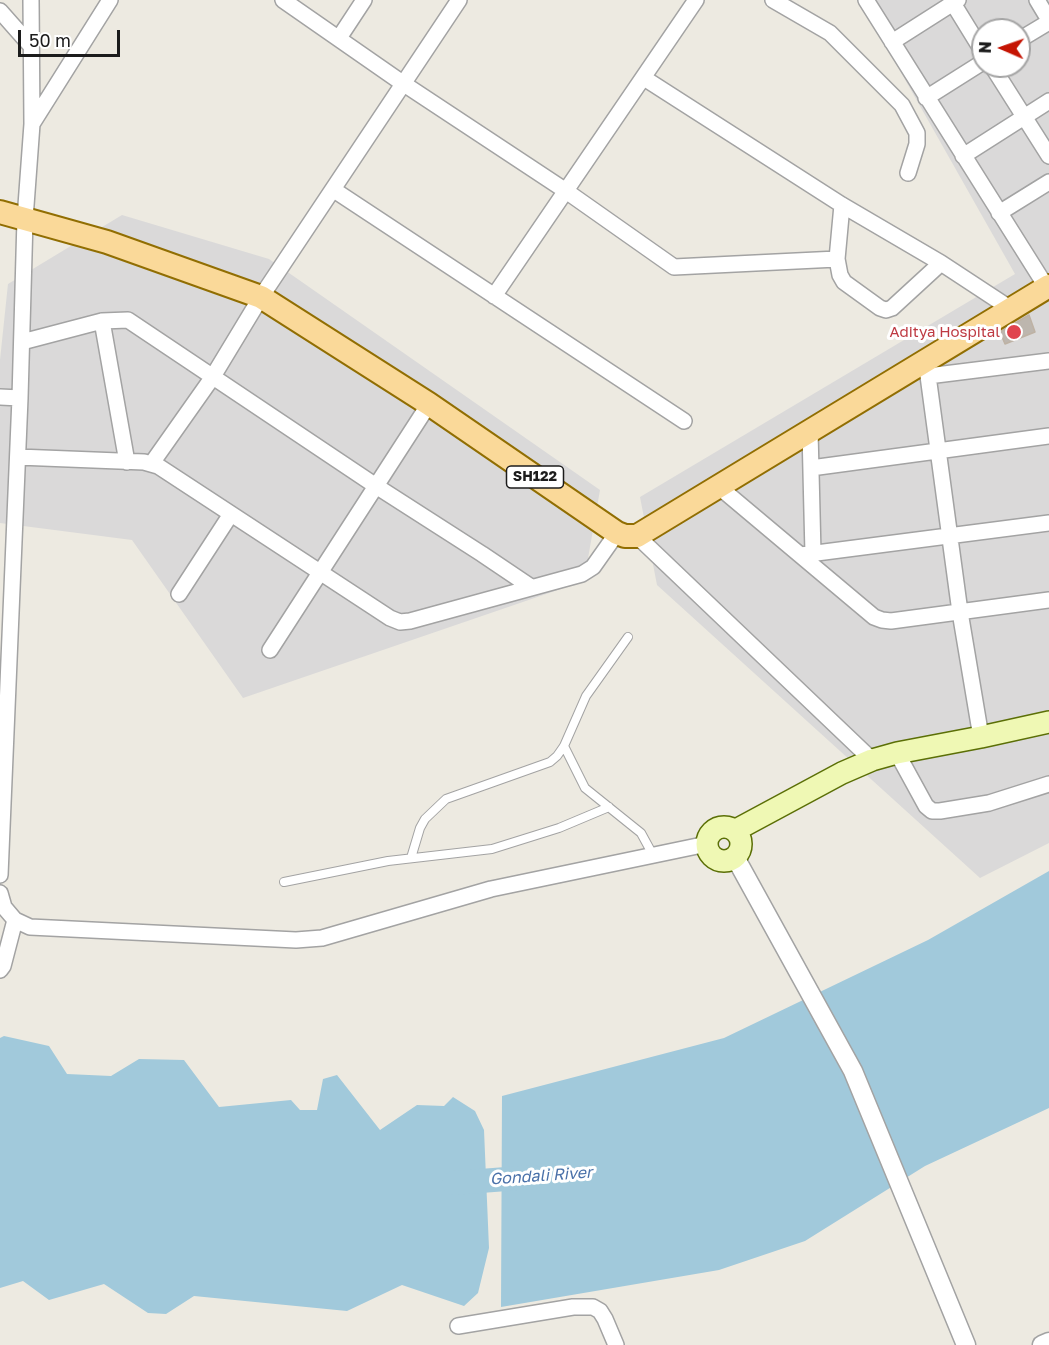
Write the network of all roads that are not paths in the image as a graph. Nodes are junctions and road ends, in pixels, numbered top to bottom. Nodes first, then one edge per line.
1 (31, 0) edge
2 (110, 0) edge
3 (283, 0) edge
4 (364, 0) edge
5 (459, 0) edge
6 (696, 0) edge
7 (773, 0) edge
8 (866, 0) edge
9 (1037, 0) edge
10 (954, 1) edge
11 (300, 5) edge
12 (0, 11) edge
13 (1049, 21) edge
14 (971, 31) edge
15 (1031, 32) edge
16 (339, 38) junction
17 (892, 42) junction
18 (31, 46) junction
19 (971, 70) edge
20 (644, 78) junction
21 (999, 78) edge
22 (404, 84) junction
23 (926, 98) junction
24 (1049, 101) edge
25 (1023, 116) junction
26 (32, 124) junction
27 (963, 156) junction
28 (1049, 156) edge
29 (908, 173) dead end
30 (1049, 182) edge
31 (334, 190) junction
32 (566, 191) junction
33 (842, 205) junction
34 (0, 212) edge
35 (999, 213) junction
36 (25, 219) junction
37 (837, 259) junction
38 (941, 263) junction
39 (1048, 287) edge
40 (494, 296) junction
41 (261, 297) junction
42 (1011, 309) junction
43 (102, 321) junction
44 (22, 342) junction
45 (1049, 361) edge
46 (927, 368) junction
47 (212, 378) junction
48 (0, 397) edge
49 (20, 398) junction
50 (429, 404) junction
51 (684, 421) dead end
52 (810, 431) junction
53 (1049, 436) edge
54 (939, 451) junction
55 (18, 457) junction
56 (127, 462) junction
57 (152, 463) junction
58 (811, 468) junction
59 (375, 486) junction
60 (718, 486) junction
61 (231, 514) junction
62 (1049, 523) edge
63 (627, 534) junction
64 (950, 537) junction
65 (807, 554) junction
66 (320, 572) junction
67 (531, 587) junction
68 (179, 594) dead end
69 (1049, 600) edge
70 (960, 612) junction
71 (628, 637) dead end
72 (270, 650) dead end
73 (1049, 722) edge
74 (981, 737) junction
75 (564, 746) junction
76 (897, 753) junction
77 (872, 760) junction
78 (1049, 784) edge
79 (609, 807) junction
80 (736, 830) junction
81 (707, 844) junction
82 (653, 855) junction
83 (735, 857) junction
84 (411, 858) junction
85 (0, 875) edge
86 (284, 882) dead end
87 (0, 893) edge
88 (15, 920) junction
89 (0, 970) edge
90 (458, 1326) dead end
91 (1049, 1342) edge
92 (616, 1345) edge
93 (966, 1345) edge
94 (1042, 1345) edge

1 - 18 street
2 - 26 street
3 - 11 street
4 - 16 street
5 - 22 street
6 - 20 street
7 - 29 street
8 - 17 street
9 - 13 street
10 - 14 street
10 - 17 street
11 - 16 street
12 - 18 street
13 - 15 street
16 - 22 street
17 - 23 street
18 - 26 street
19 - 23 street
20 - 32 street
20 - 33 street
21 - 25 street
22 - 31 street
22 - 32 street
23 - 27 street
24 - 25 street
25 - 27 street
25 - 28 street
26 - 36 street
27 - 35 street
30 - 35 street
31 - 40 street
31 - 41 street
32 - 37 street
32 - 40 street
33 - 37 street
33 - 38 street
34 - 36 main road, SH122
35 - 39 street
36 - 41 main road, SH122
36 - 44 street
37 - 38 street
38 - 42 street
39 - 42 main road
40 - 51 street
41 - 47 street
41 - 50 main road, SH122
42 - 46 main road
43 - 44 street
43 - 47 street
43 - 56 street
44 - 49 street
45 - 46 street
46 - 52 main road
46 - 54 street
47 - 57 street
47 - 59 street
48 - 49 street
49 - 55 street
50 - 59 street
50 - 63 main road, SH122
52 - 58 street
52 - 60 main road
53 - 54 street
54 - 58 street
54 - 64 street
55 - 56 street
55 - 85 street
56 - 57 street
57 - 61 street
58 - 65 street
59 - 66 street
59 - 67 street
60 - 63 main road
60 - 65 street
61 - 66 street
61 - 68 street
62 - 64 street
63 - 67 street
63 - 77 street
64 - 65 street
64 - 70 street
65 - 70 street
66 - 67 street
66 - 72 street
69 - 70 street
70 - 74 street
71 - 75 lane
73 - 74 main road
74 - 76 main road
75 - 79 lane
75 - 84 lane
76 - 77 main road
76 - 78 street
77 - 80 main road
79 - 82 lane
79 - 84 lane
80 - 81 main road
80 - 83 main road
81 - 82 street
81 - 83 main road
82 - 88 street
83 - 93 street
84 - 86 lane
87 - 88 street
88 - 89 street
90 - 92 street
91 - 94 street

